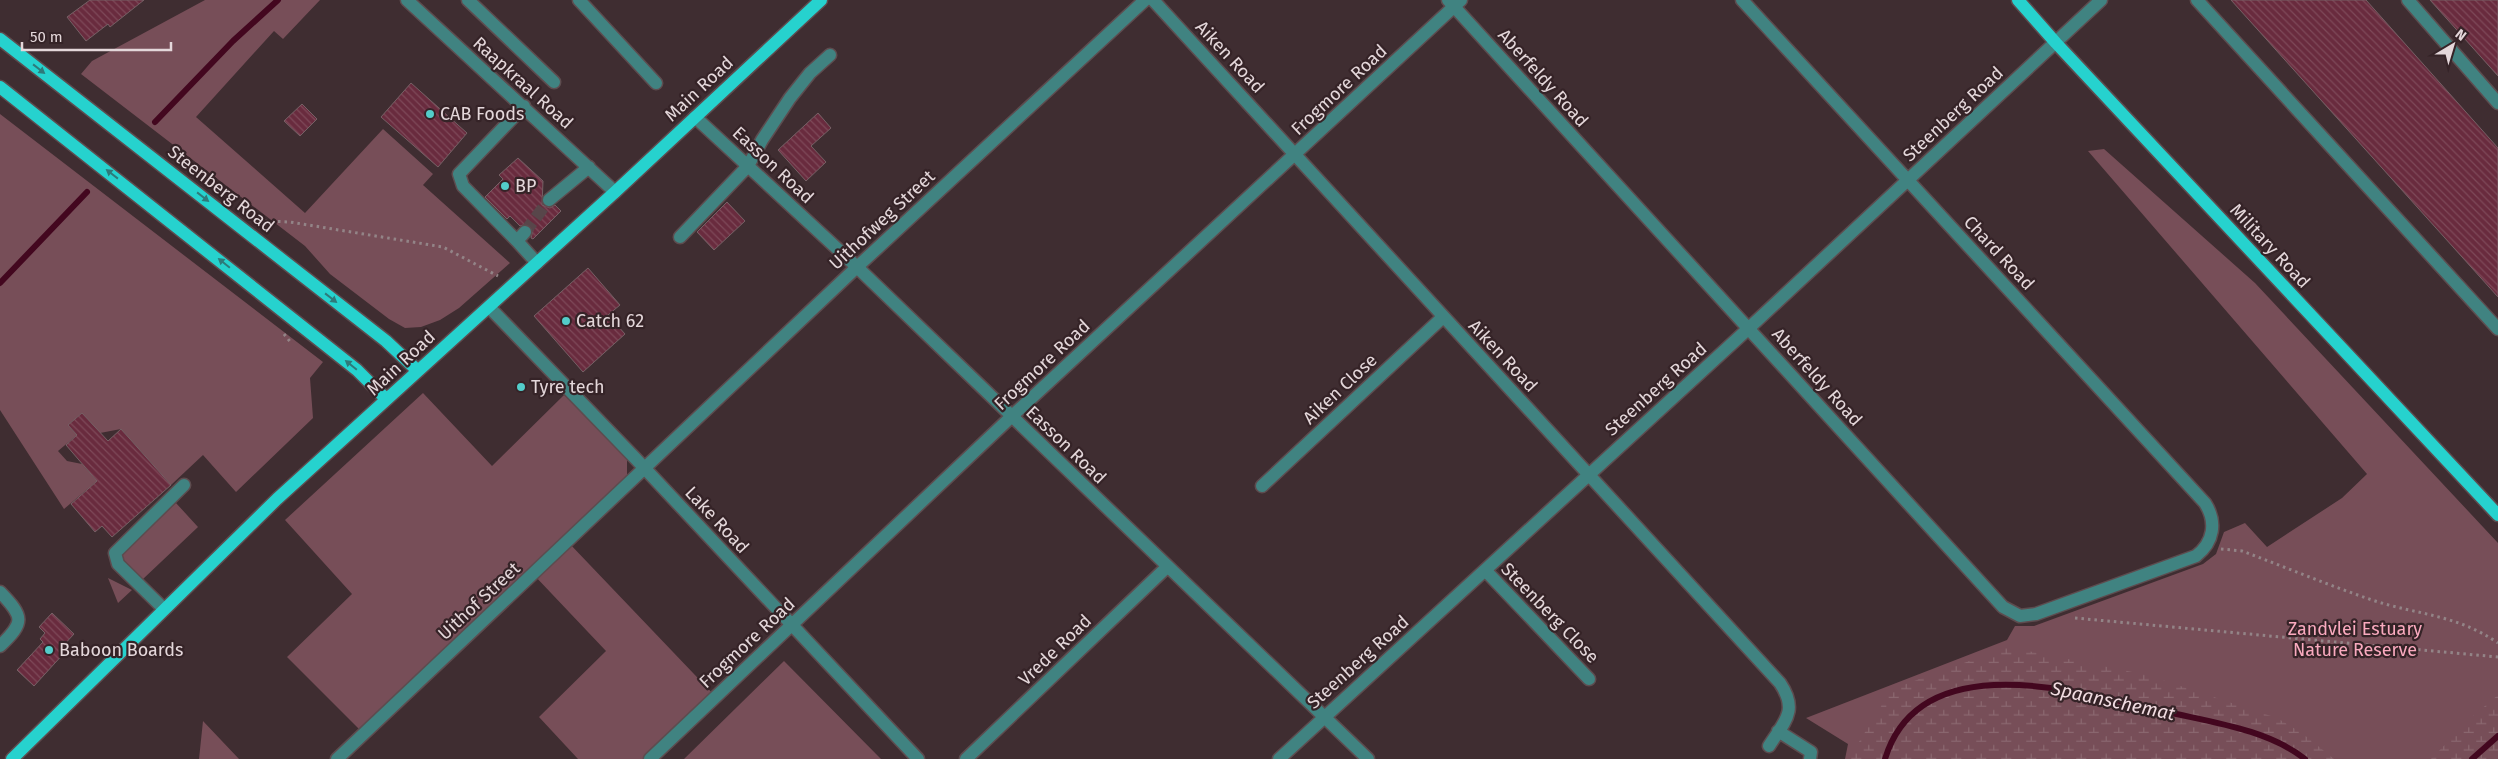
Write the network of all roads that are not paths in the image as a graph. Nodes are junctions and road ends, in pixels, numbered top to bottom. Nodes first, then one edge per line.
1 (407, 0) edge
2 (468, 0) edge
3 (579, 0) edge
4 (821, 0) edge
5 (1144, 0) edge
6 (1153, 0) edge
7 (1742, 0) edge
8 (2018, 0) edge
9 (2102, 0) edge
10 (2196, 0) edge
11 (2408, 0) edge
12 (1454, 2) edge
13 (0, 39) edge
14 (2056, 43) junction
15 (830, 55) dead end
16 (554, 82) dead end
17 (656, 83) dead end
18 (0, 87) edge
19 (2498, 103) edge
20 (524, 106) junction
21 (695, 117) junction
22 (1296, 154) junction
23 (748, 166) junction
24 (589, 167) junction
25 (1908, 181) junction
26 (615, 192) junction
27 (550, 200) tunnel mouth
28 (680, 237) dead end
29 (537, 263) junction
30 (857, 267) junction
31 (489, 307) junction
32 (1443, 317) junction
33 (1749, 328) junction
34 (2498, 329) edge
35 (418, 371) junction
36 (386, 398) junction
37 (1011, 417) junction
38 (645, 469) junction
39 (1589, 474) junction
40 (184, 485) dead end
41 (1262, 486) dead end
42 (2498, 515) edge
43 (2209, 542) joint
44 (1167, 567) junction
45 (1485, 570) junction
46 (0, 592) edge
47 (164, 609) junction
48 (793, 625) junction
49 (0, 646) edge
50 (1589, 679) dead end
51 (1324, 717) junction
52 (1778, 731) junction
53 (1769, 746) dead end
54 (12, 759) edge
55 (337, 759) edge
56 (650, 759) edge
57 (918, 759) edge
58 (966, 759) edge
59 (1279, 759) edge
60 (1368, 759) edge
61 (1810, 759) edge

1 - 20 street, Raapkraal Road
2 - 16 street
3 - 17 street
4 - 21 main road, Main Road
5 - 30 street, Uithofweg Street
6 - 22 street, Aiken Road
7 - 25 street, Chard Road
8 - 14 main road, Military Road
9 - 14 street, Steenberg Road
10 - 34 street
11 - 19 street
12 - 22 street, Frogmore Road
12 - 33 street, Aberfeldy Road
13 -> 35 main road, Steenberg Road
14 - 25 street, Steenberg Road
14 - 42 main road, Military Road
15 - 23 street
36 -> 18 main road
20 - 24 street, Raapkraal Road
20 - 29 street
21 - 23 street, Easson Road
21 - 26 main road, Main Road
22 - 32 street, Aiken Road
22 - 37 street, Frogmore Road
23 - 28 street
23 - 30 street, Easson Road
24 - 26 street, Raapkraal Road
24 - 27 street
25 - 33 street, Steenberg Road
25 - 43 street, Chard Road
26 - 29 main road, Main Road
29 - 31 main road, Main Road
30 - 37 street, Easson Road
30 - 38 street, Uithofweg Street
31 - 35 main road, Main Road
31 - 38 street, Lake Road
32 - 39 street, Aiken Road
32 - 41 street, Aiken Close
33 - 39 street, Steenberg Road
33 - 43 street, Aberfeldy Road
35 - 36 main road, Main Road
36 - 47 main road, Main Road
37 - 44 street, Easson Road
37 - 48 street, Frogmore Road
38 - 48 street, Lake Road
38 - 55 street, Uithof Street
39 - 45 street, Steenberg Road
39 - 52 street, Aiken Road
40 - 47 street
44 - 51 street, Easson Road
44 - 58 street, Vrede Road
45 - 50 street, Steenberg Close
45 - 51 street, Steenberg Road
46 - 49 street
47 - 54 main road, Main Road
48 - 56 street, Frogmore Road
48 - 57 street, Lake Road
51 - 59 street, Steenberg Road
51 - 60 street, Easson Road
52 - 53 street, Aiken Road
52 - 61 street

